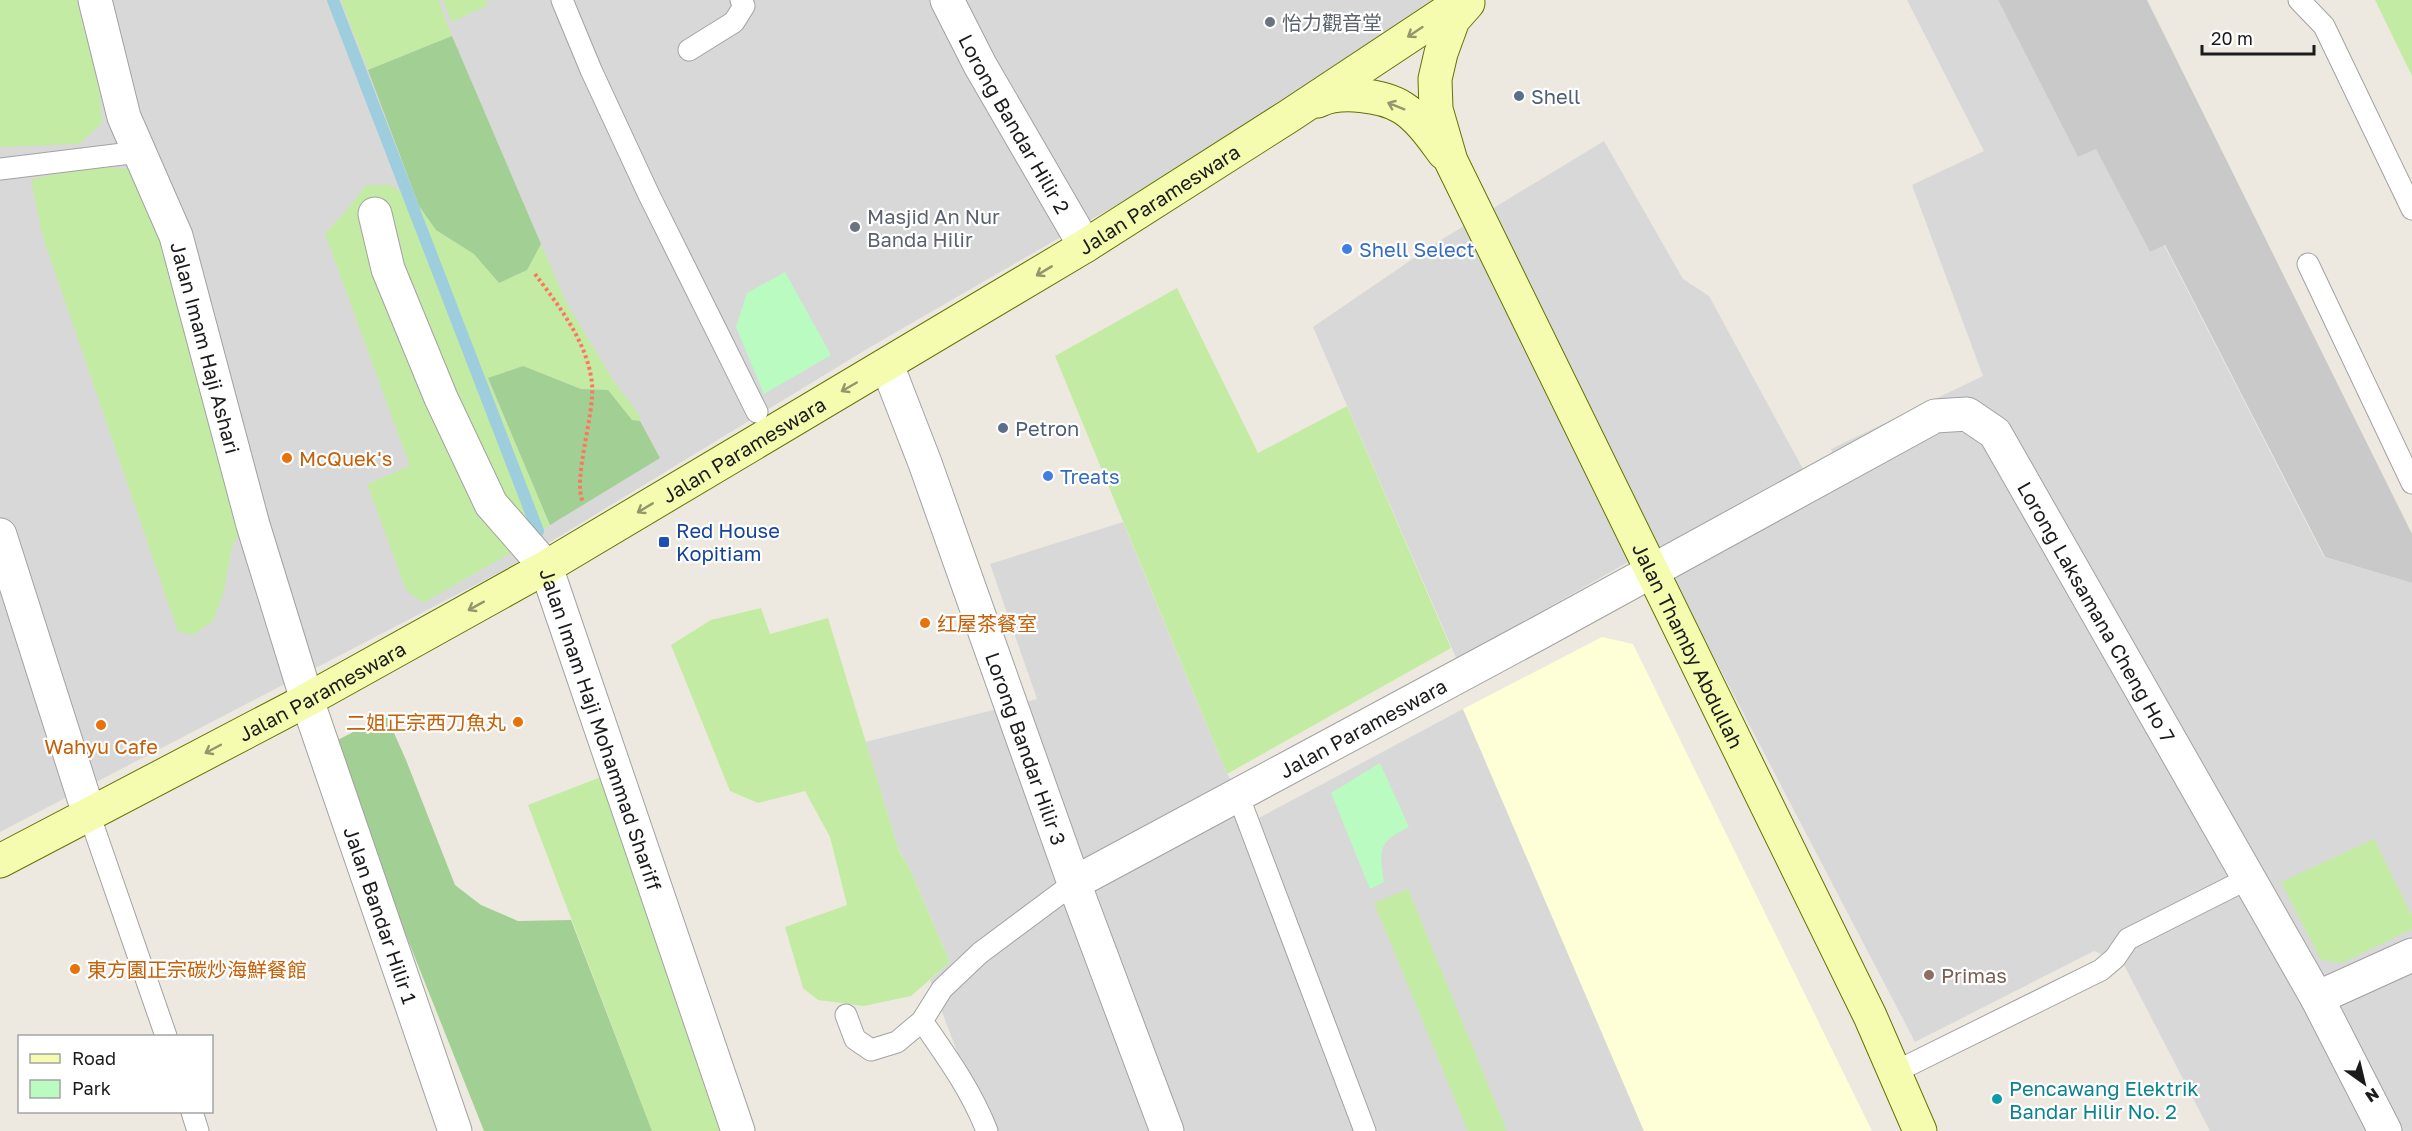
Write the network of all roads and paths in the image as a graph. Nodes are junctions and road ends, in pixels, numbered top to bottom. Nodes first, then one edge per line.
1 (95, 0) edge
2 (562, 0) edge
3 (741, 0) edge
4 (947, 0) edge
5 (1464, 0) edge
6 (1471, 0) edge
7 (2299, 0) edge
8 (689, 50) dead end
9 (1289, 116) junction
10 (139, 152) junction
11 (1451, 161) junction
12 (0, 169) edge
13 (2412, 209) edge
14 (375, 214) dead end
15 (1085, 246) junction
16 (2308, 264) dead end
17 (535, 274) dead end
18 (887, 365) junction
19 (758, 412) dead end
20 (2412, 483) edge
21 (600, 534) junction
22 (0, 535) edge
23 (546, 567) junction
24 (1654, 571) junction
25 (307, 700) junction
26 (1238, 795) junction
27 (89, 814) junction
28 (0, 861) edge
29 (2249, 878) junction
30 (1074, 883) junction
31 (2412, 955) edge
32 (2317, 998) junction
33 (846, 1015) dead end
34 (922, 1021) junction
35 (166, 1035) edge
36 (1895, 1072) junction
37 (192, 1113) edge
38 (198, 1131) edge
39 (456, 1131) edge
40 (738, 1131) edge
41 (987, 1131) edge
42 (1167, 1131) edge
43 (1365, 1131) edge
44 (1920, 1131) edge
45 (2385, 1131) edge

1 - 10 street, Jalan Imam Haji Ashari
2 - 19 lane
3 - 8 lane
4 - 15 street, Lorong Bandar Hilir 2
5 -> 9 main road, Jalan Parameswara
6 - 11 main road, Jalan Thamby Abdullah
7 - 13 lane
11 -> 9 main road, Jalan Thamby Abdullah
9 - 15 main road, Jalan Parameswara
10 - 12 lane
10 - 25 street, Jalan Imam Haji Ashari
11 - 24 main road, Jalan Thamby Abdullah
14 - 23 street, Jalan Imam Haji Mohammad Shariff
15 -> 18 main road, Jalan Parameswara
16 - 20 lane
17 - 21 path
18 -> 21 main road, Jalan Parameswara
18 - 30 street, Lorong Bandar Hilir 3
21 - 23 main road, Jalan Parameswara
22 - 27 street
23 -> 25 main road, Jalan Parameswara
23 - 40 street, Jalan Imam Haji Mohammad Shariff
24 - 26 street, Jalan Parameswara
24 - 29 street, Lorong Laksamana Cheng Ho 7
24 - 36 main road, Jalan Thamby Abdullah
25 -> 27 main road, Jalan Parameswara
25 - 39 street, Jalan Bandar Hilir 1
26 - 30 street, Jalan Parameswara
26 - 43 lane
27 - 28 main road, Jalan Parameswara
27 - 35 lane
29 - 32 street, Lorong Laksamana Cheng Ho 7
29 - 36 lane
30 - 34 lane
30 - 42 street, Lorong Bandar Hilir 3
31 - 32 street
32 - 45 street, Lorong Laksamana Cheng Ho 7
33 - 34 lane
34 - 41 lane
36 - 44 main road, Jalan Thamby Abdullah
37 - 38 lane

